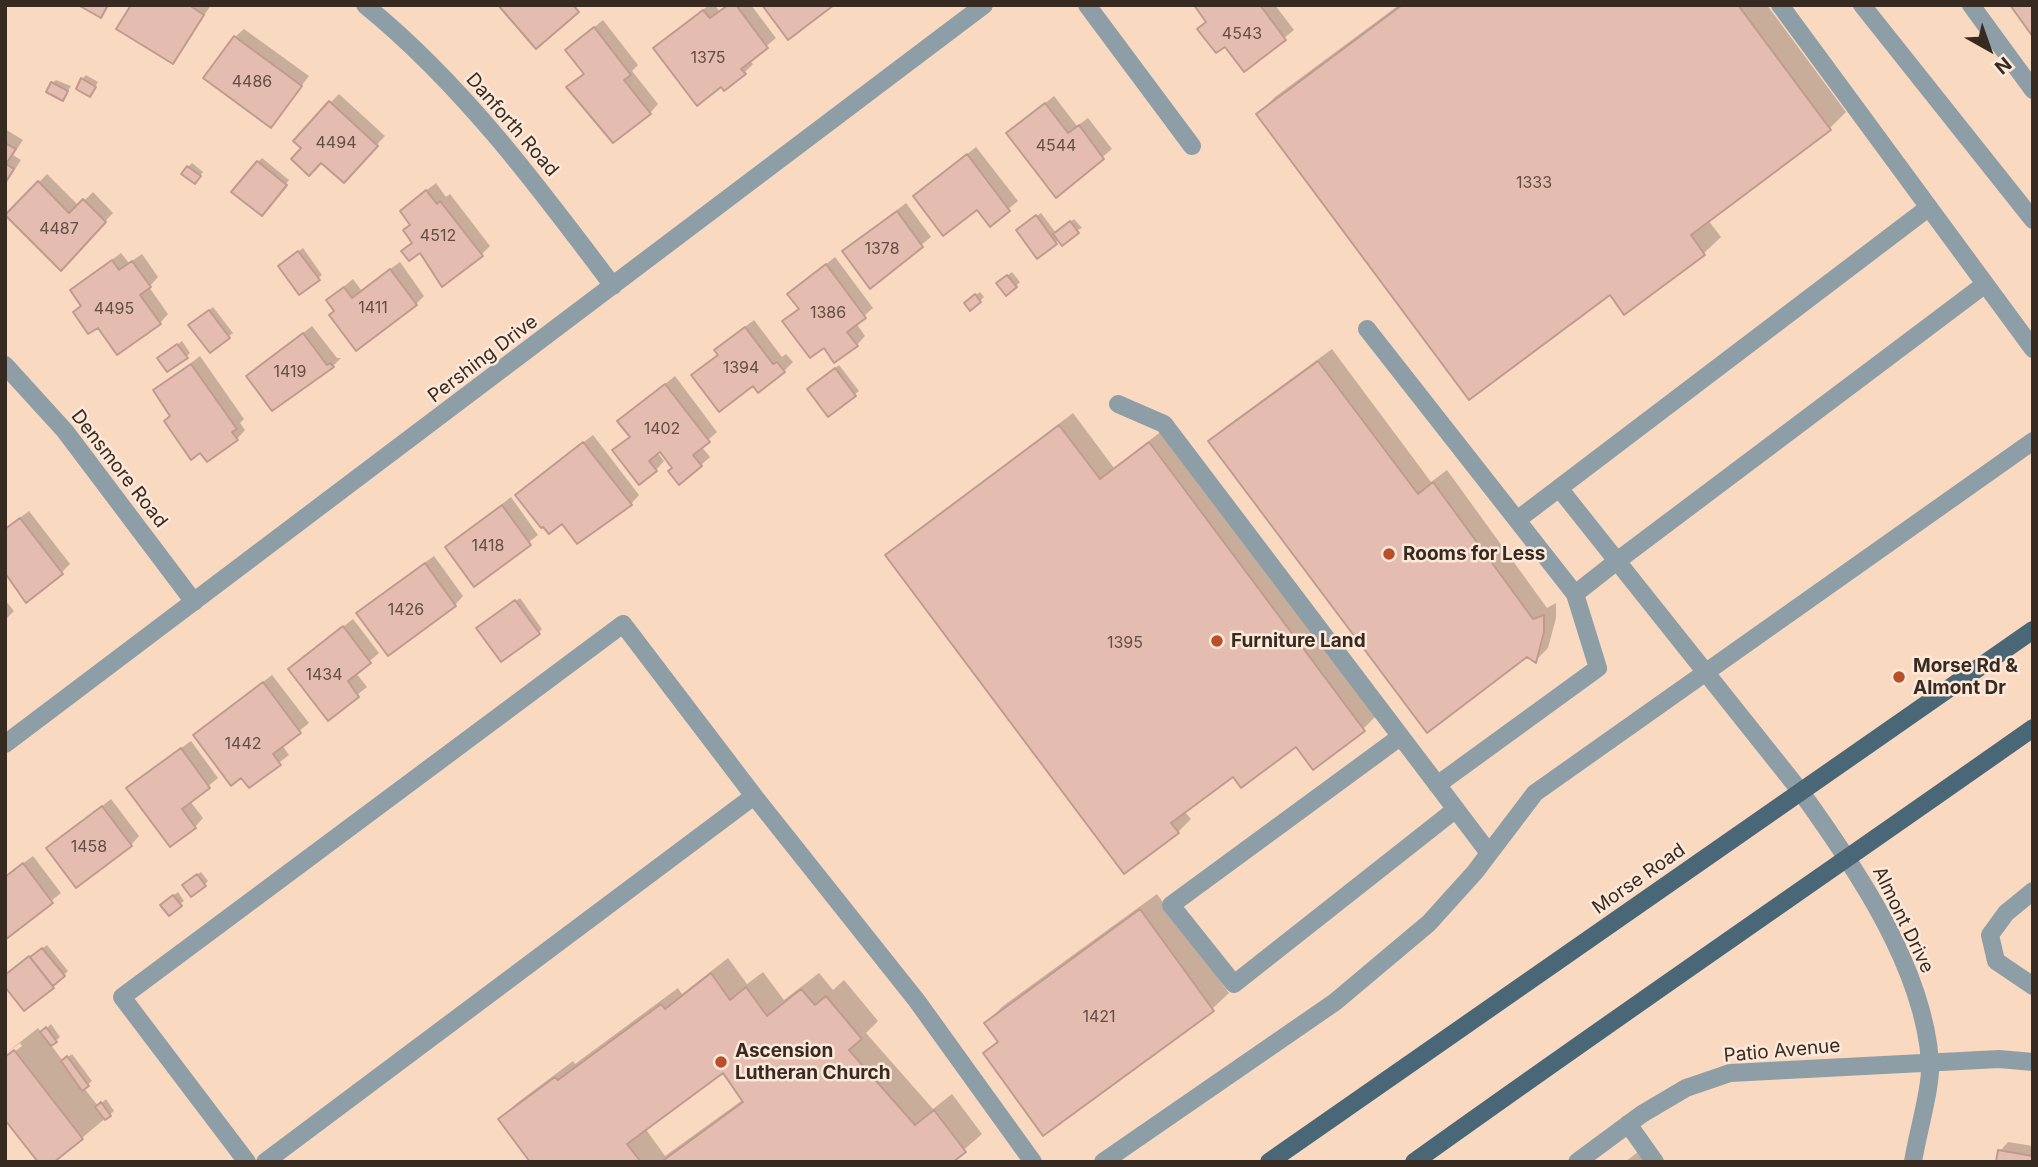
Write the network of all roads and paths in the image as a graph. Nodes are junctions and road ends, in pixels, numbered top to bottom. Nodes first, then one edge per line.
1 (365, 5) edge
2 (984, 5) edge
3 (1087, 5) edge
4 (1780, 5) edge
5 (1862, 5) edge
6 (1971, 5) edge
7 (2033, 90) edge
8 (1192, 146) dead end
9 (1928, 208) junction
10 (2033, 220) edge
11 (1984, 285) junction
12 (613, 286) junction
13 (1367, 329) dead end
14 (2033, 349) edge
15 (5, 365) edge
16 (1118, 404) dead end
17 (2033, 441) edge
18 (1559, 488) junction
19 (1517, 520) junction
20 (1617, 561) junction
21 (1575, 594) junction
22 (194, 602) junction
23 (2033, 630) edge
24 (1706, 673) junction
25 (2033, 728) edge
26 (1400, 737) junction
27 (5, 744) edge
28 (1437, 785) junction
29 (1801, 792) junction
30 (754, 796) junction
31 (1456, 809) junction
32 (1489, 853) junction
33 (1849, 859) junction
34 (2033, 891) edge
35 (2033, 986) edge
36 (1930, 1062) junction
37 (2033, 1062) edge
38 (1629, 1124) junction
39 (247, 1162) edge
40 (265, 1162) edge
41 (1033, 1162) edge
42 (1103, 1162) edge
43 (1269, 1162) edge
44 (1414, 1162) edge
45 (1577, 1162) edge
46 (1655, 1162) edge
47 (1913, 1162) edge

1 - 12 street, Danforth Road
2 - 12 street, Pershing Drive
3 - 8 street
4 - 9 street
5 - 10 street
6 - 7 street
9 - 11 street
9 - 18 street
11 - 14 street
11 - 20 street
12 - 22 street, Pershing Drive
13 - 19 street
15 - 22 street, Densmore Road
16 - 26 street
17 - 24 street
18 - 19 street
18 - 20 street, Almont Drive
19 - 21 street
20 - 21 street
20 - 24 street, Almont Drive
21 - 28 street
22 - 27 street, Pershing Drive
23 - 29 main road, Morse Road
24 - 29 street, Almont Drive
24 - 32 street
25 - 33 main road
26 - 28 street
26 - 31 street
28 - 31 street
29 - 33 street, Almont Drive
29 - 43 main road, Morse Road
30 - 39 street
30 - 40 street
30 - 41 street
31 - 32 street
32 - 42 street
33 - 36 street, Almont Drive
33 - 44 main road
34 - 35 street
36 - 37 street
36 - 38 street, Patio Avenue
36 - 47 street
38 - 45 street, Patio Avenue
38 - 46 street

